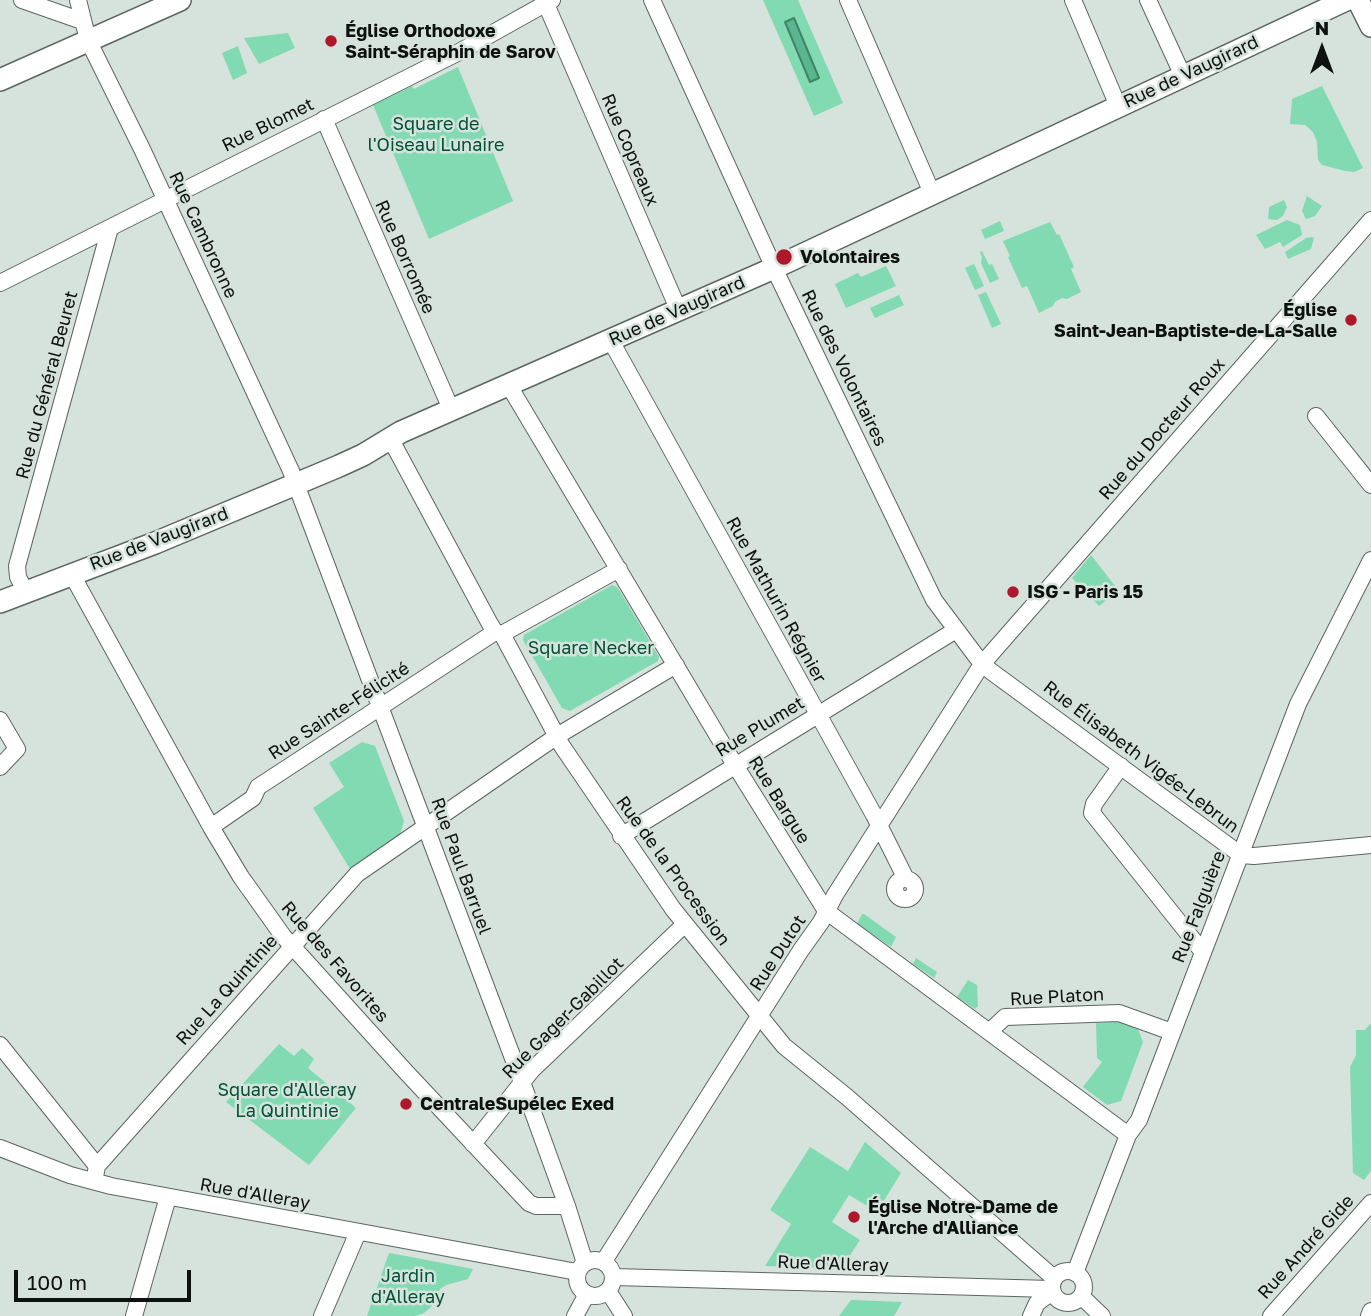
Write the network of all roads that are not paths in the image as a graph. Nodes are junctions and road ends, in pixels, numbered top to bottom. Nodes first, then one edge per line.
1 (22, 0) edge
2 (78, 0) edge
3 (180, 0) edge
4 (652, 0) edge
5 (848, 0) edge
6 (1073, 0) edge
7 (1148, 0) edge
8 (1346, 0) edge
9 (1358, 0) edge
10 (549, 2) edge
11 (1371, 26) edge
12 (85, 31) junction
13 (1183, 76) junction
14 (0, 80) edge
15 (1118, 106) junction
16 (324, 119) junction
17 (932, 193) junction
18 (165, 199) junction
19 (1371, 220) edge
20 (110, 228) junction
21 (774, 268) junction
22 (0, 283) edge
23 (679, 311) junction
24 (611, 341) junction
25 (508, 384) junction
26 (451, 410) junction
27 (1316, 416) dead end
28 (390, 438) junction
29 (296, 485) junction
30 (1371, 485) edge
31 (1371, 560) edge
32 (619, 569) junction
33 (71, 573) junction
34 (25, 591) junction
35 (0, 602) edge
36 (956, 630) junction
37 (498, 633) junction
38 (982, 664) junction
39 (676, 665) junction
40 (1018, 690) joint
41 (379, 706) junction
42 (818, 715) junction
43 (0, 720) edge
44 (557, 736) junction
45 (735, 765) junction
46 (0, 766) edge
47 (1121, 766) junction
48 (879, 825) junction
49 (211, 827) junction
50 (427, 828) junction
51 (621, 835) junction
52 (1371, 845) edge
53 (1241, 855) junction
54 (906, 879) dead end
55 (826, 911) junction
56 (685, 924) junction
57 (291, 946) junction
58 (1202, 951) junction
59 (760, 1014) junction
60 (989, 1032) junction
61 (1172, 1032) junction
62 (0, 1045) edge
63 (522, 1082) junction
64 (1129, 1135) junction
65 (473, 1144) junction
66 (0, 1148) edge
67 (96, 1175) junction
68 (168, 1197) junction
69 (1371, 1203) edge
70 (567, 1206) junction
71 (358, 1232) junction
72 (604, 1261) junction
73 (581, 1267) junction
74 (1075, 1273) junction
75 (611, 1284) junction
76 (1053, 1286) junction
77 (587, 1294) junction
78 (1070, 1305) edge
79 (1371, 1311) edge
80 (134, 1316) edge
81 (322, 1316) edge
82 (575, 1316) edge
83 (624, 1316) edge
84 (1031, 1316) edge
85 (1102, 1316) edge
86 (1271, 1316) edge
87 (1369, 1316) edge

1 - 12 street
2 - 12 street, Rue Cambronne
3 - 12 main road
4 - 21 street, Rue des Volontaires
5 - 17 street
6 - 15 street
7 - 13 street
8 - 13 main road, Rue de Vaugirard
9 - 11 main road
10 - 16 street, Rue Blomet
10 - 23 street, Rue Copreaux
12 - 14 main road
12 - 18 street, Rue Cambronne
13 - 15 main road, Rue de Vaugirard
15 - 17 main road, Rue de Vaugirard
16 - 18 street, Rue Blomet
16 - 26 street, Rue Borromée
17 - 21 main road, Rue de Vaugirard
18 - 20 street, Rue Blomet
18 - 29 street, Rue Cambronne
19 - 38 street, Rue du Docteur Roux
20 - 22 street, Rue Blomet
20 - 34 street, Rue du Général Beuret
21 - 23 main road, Rue de Vaugirard
21 - 36 street, Rue des Volontaires
23 - 24 main road, Rue de Vaugirard
24 - 25 main road, Rue de Vaugirard
24 - 42 street, Rue Mathurin Régnier
25 - 26 main road, Rue de Vaugirard
25 - 32 street, Rue Bargue
26 - 28 main road, Rue de Vaugirard
27 - 30 street
28 - 29 main road, Rue de Vaugirard
28 - 37 street, Rue de la Procession
29 - 33 main road, Rue de Vaugirard
29 - 41 street, Rue Paul Barruel
31 - 53 street, Rue Falguière
32 - 37 street, Rue Sainte-Félicité
32 - 39 street, Rue Bargue
33 - 34 main road, Rue de Vaugirard
33 - 49 street, Rue des Favorites
34 - 35 main road, Rue de Vaugirard
36 - 38 street, Rue des Volontaires
36 - 42 street, Rue Plumet
37 - 41 street, Rue Sainte-Félicité
37 - 44 street, Rue de la Procession
38 - 40 street, Rue des Volontaires
38 - 48 street, Rue Dutot
39 - 44 street, Rue La Quintinie
39 - 45 street, Rue Bargue
40 - 47 street, Rue Élisabeth Vigée-Lebrun
41 - 49 street, Rue Sainte-Félicité
41 - 50 street, Rue Paul Barruel
42 - 45 street, Rue Plumet
42 - 48 street, Rue Mathurin Régnier
43 - 46 street
44 - 50 street, Rue La Quintinie
44 - 51 street, Rue de la Procession
45 - 51 street, Rue Plumet
45 - 55 street, Rue Bargue
47 - 53 street, Rue Élisabeth Vigée-Lebrun
47 - 58 street
48 - 54 street, Rue Mathurin Régnier
48 - 55 street, Rue Dutot
49 - 57 street, Rue des Favorites
50 - 57 street, Rue La Quintinie
50 - 63 street, Rue Paul Barruel
51 - 56 street, Rue de la Procession
52 - 53 street
53 - 58 street, Rue Falguière
55 - 59 street, Rue Dutot
55 - 60 street, Rue Bargue
56 - 59 street, Rue de la Procession
56 - 63 street, Rue Gager-Gabillot
57 - 65 street, Rue des Favorites
57 - 67 street, Rue La Quintinie
58 - 61 street, Rue Falguière
59 - 72 street, Rue Dutot
59 - 76 street, Rue de la Procession
60 - 61 street, Rue Platon
60 - 64 street, Rue Bargue
61 - 64 street, Rue Falguière
62 - 67 street
63 - 65 street, Rue Gager-Gabillot
63 - 70 street, Rue Paul Barruel
64 - 74 street, Rue Falguière
65 - 70 street, Rue des Favorites
66 - 67 street, Rue d'Alleray
67 - 68 street, Rue d'Alleray
68 - 71 street, Rue d'Alleray
68 - 80 street
69 - 86 street, Rue André Gide
70 - 73 street, Rue Paul Barruel
71 - 73 street, Rue d'Alleray
71 - 81 street
72 - 73 street
72 - 75 street
73 - 77 street
74 - 76 street
74 - 78 street
75 - 76 street, Rue d'Alleray
75 - 77 street
75 - 83 street
76 - 78 street
76 - 84 street
77 - 82 street
78 - 85 street
79 - 87 street

